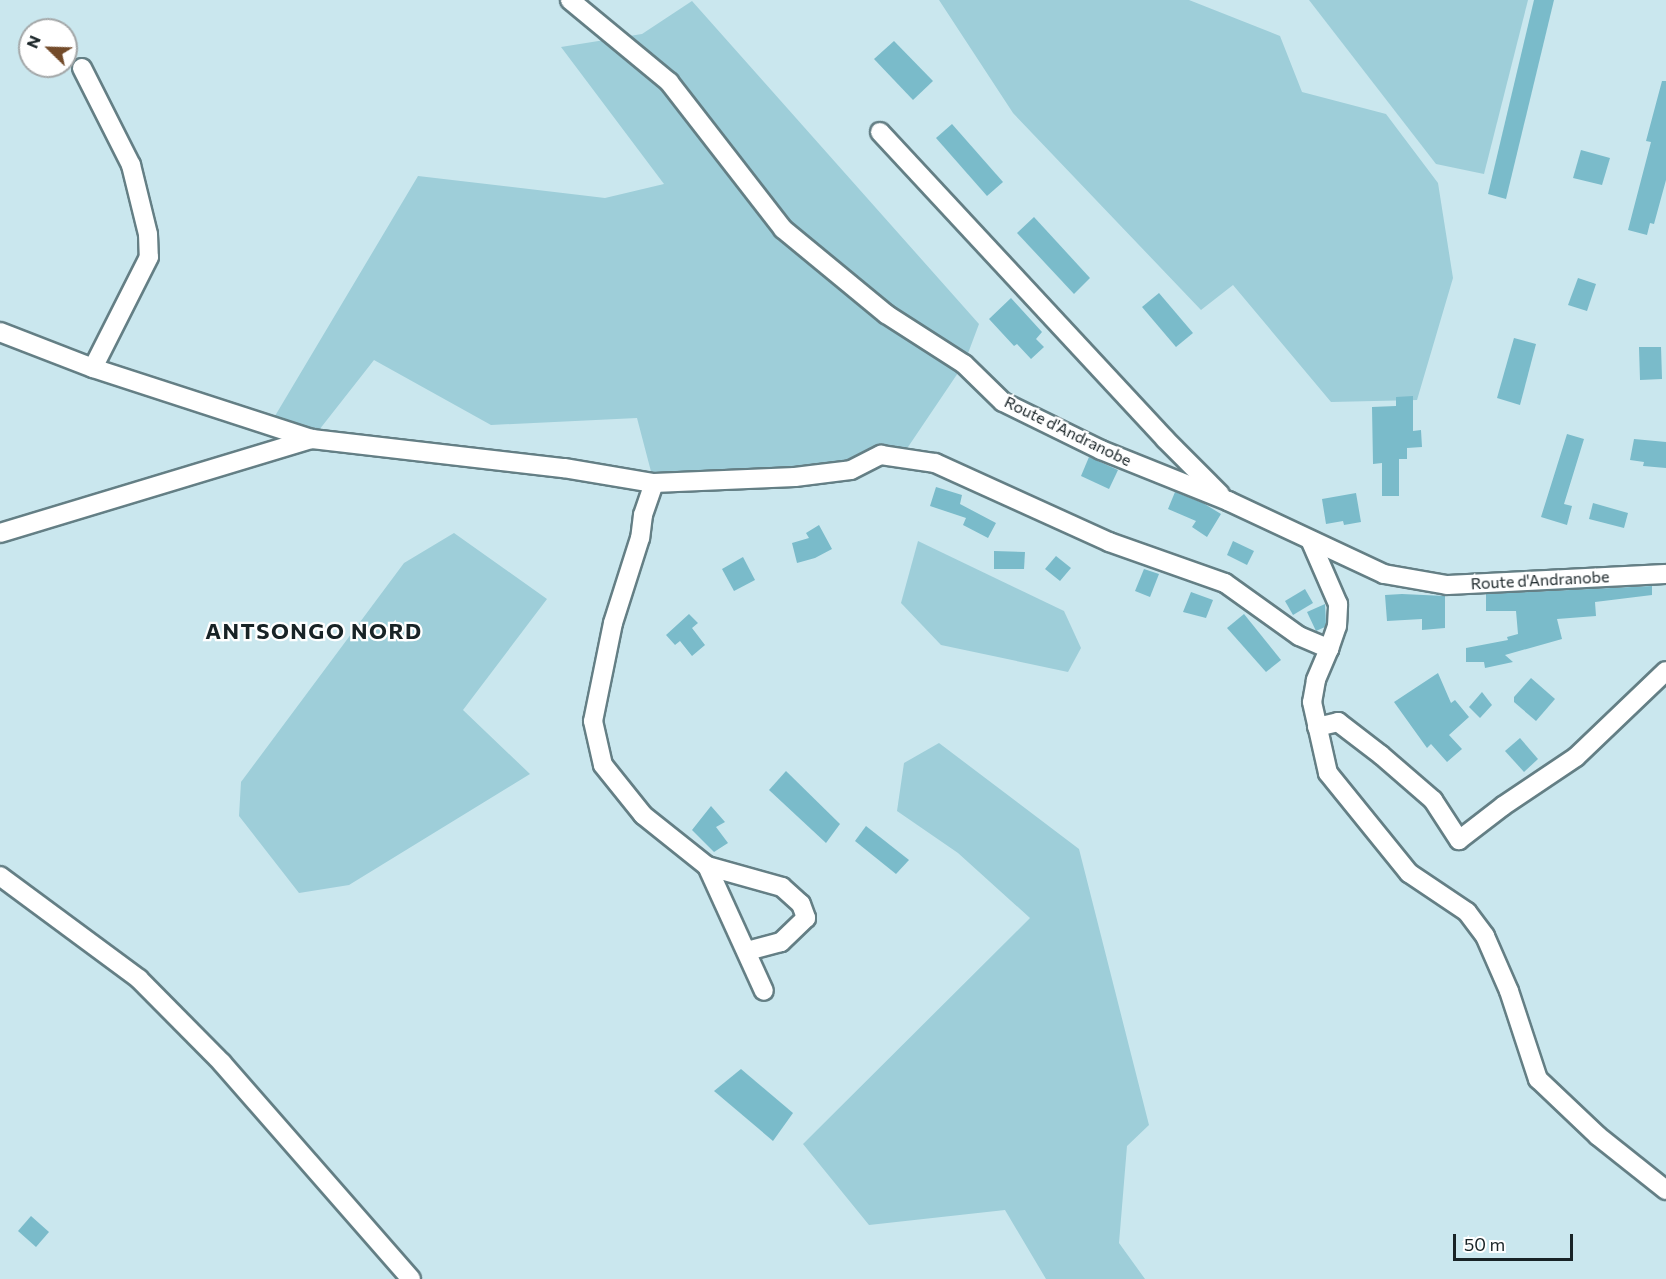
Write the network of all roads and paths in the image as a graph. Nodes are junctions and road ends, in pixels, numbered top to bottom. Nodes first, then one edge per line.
1 (570, 0) edge
2 (82, 68) dead end
3 (880, 132) dead end
4 (0, 332) edge
5 (93, 368) junction
6 (312, 439) junction
7 (654, 483) junction
8 (1228, 501) junction
9 (0, 533) edge
10 (1311, 542) junction
11 (1666, 574) edge
12 (1329, 649) junction
13 (1666, 671) edge
14 (1317, 727) junction
15 (707, 866) junction
16 (0, 876) edge
17 (748, 951) junction
18 (764, 991) dead end
19 (1666, 1190) edge
20 (411, 1279) edge

1 - 8 street, Route d'Andranobe
2 - 5 street
3 - 8 street
4 - 5 street
5 - 6 street
6 - 7 street
6 - 9 street
7 - 12 street
7 - 15 street
8 - 10 street, Route d'Andranobe
10 - 11 street, Route d'Andranobe
10 - 12 street
12 - 14 street
13 - 14 street
14 - 19 street
15 - 17 street
15 - 17 street
16 - 20 street
17 - 18 street

